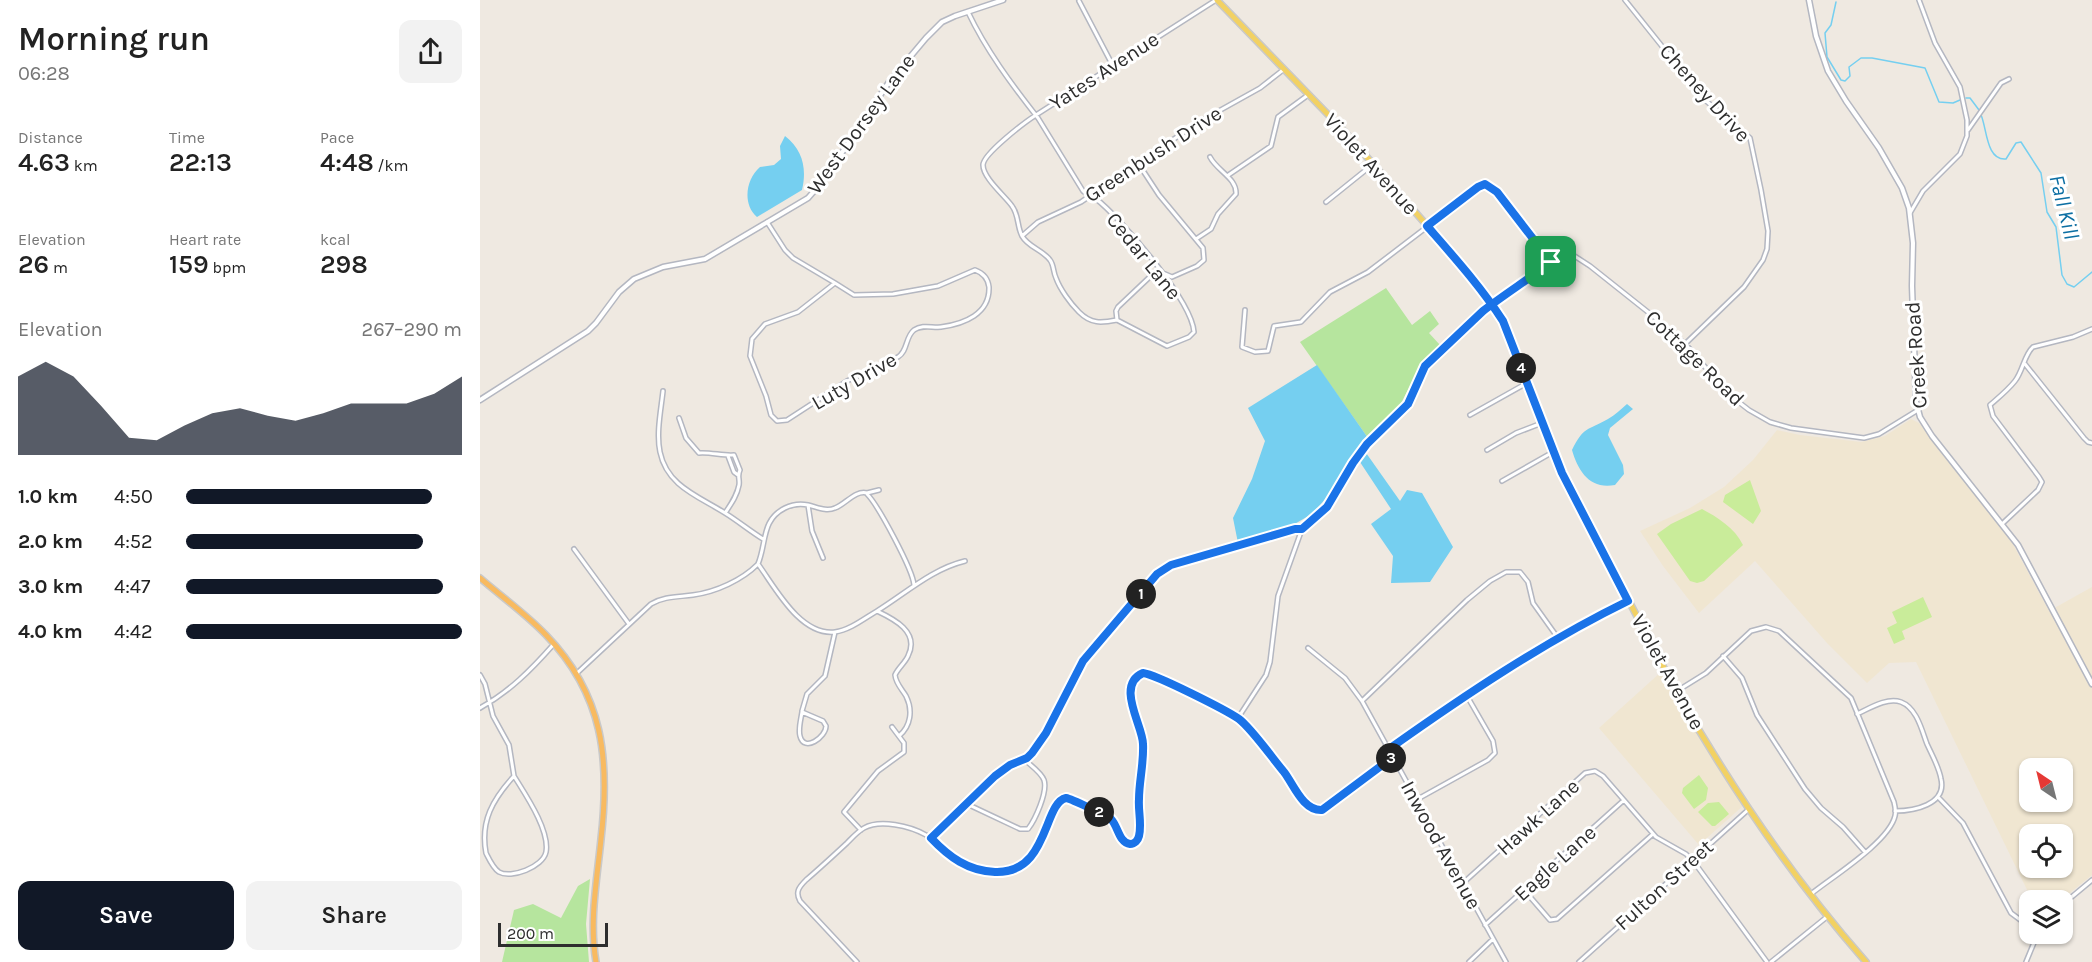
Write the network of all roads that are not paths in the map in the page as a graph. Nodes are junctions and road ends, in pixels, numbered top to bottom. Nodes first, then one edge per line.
1 (1003, 0) edge
2 (1216, 0) edge
3 (1625, 0) edge
4 (1809, 0) edge
5 (1919, 0) edge
6 (1079, 1) edge
7 (968, 12) junction
8 (1113, 66) junction
9 (1283, 69) junction
10 (2009, 79) dead end
11 (1308, 95) junction
12 (1036, 115) junction
13 (1967, 131) junction
14 (1210, 157) dead end
15 (1138, 163) junction
16 (1373, 163) junction
17 (1227, 176) junction
18 (1090, 195) junction
19 (1326, 202) dead end
20 (1910, 213) junction
21 (767, 222) junction
22 (1427, 226) junction
23 (1022, 236) junction
24 (1196, 239) junction
25 (1551, 262) junction
26 (1165, 276) junction
27 (835, 283) junction
28 (1492, 304) junction
29 (1245, 310) dead end
30 (1117, 320) junction
31 (2092, 330) edge
32 (1685, 344) junction
33 (2025, 364) junction
34 (1527, 383) junction
35 (663, 391) dead end
36 (480, 400) edge
37 (1918, 410) junction
38 (1470, 415) dead end
39 (679, 418) dead end
40 (1542, 423) junction
41 (2092, 443) edge
42 (1487, 450) dead end
43 (1553, 452) junction
44 (728, 456) junction
45 (738, 475) junction
46 (1503, 481) dead end
47 (879, 490) dead end
48 (867, 493) junction
49 (808, 505) junction
50 (725, 513) junction
51 (2002, 524) junction
52 (1302, 529) junction
53 (763, 539) junction
54 (574, 549) dead end
55 (824, 558) dead end
56 (965, 561) dead end
57 (758, 564) junction
58 (480, 578) edge
59 (914, 585) junction
60 (1628, 601) junction
61 (877, 611) junction
62 (629, 624) junction
63 (835, 632) junction
64 (1558, 638) junction
65 (554, 644) junction
66 (1308, 648) dead end
67 (1723, 656) junction
68 (576, 674) junction
69 (480, 675) edge
70 (2092, 684) edge
71 (1676, 691) junction
72 (1467, 696) junction
73 (1362, 701) junction
74 (490, 702) junction
75 (480, 708) edge
76 (802, 712) junction
77 (1857, 714) junction
78 (1238, 718) junction
79 (892, 727) dead end
80 (899, 736) junction
81 (1389, 749) junction
82 (1393, 757) junction
83 (1024, 759) junction
84 (514, 776) junction
85 (1938, 797) junction
86 (1416, 800) junction
87 (1624, 800) junction
88 (967, 804) junction
89 (1750, 808) junction
90 (1895, 812) junction
91 (861, 830) junction
92 (1653, 834) junction
93 (931, 838) junction
94 (1865, 852) junction
95 (1692, 860) junction
96 (2092, 880) edge
97 (1462, 884) junction
98 (1525, 891) junction
99 (1811, 894) junction
100 (2073, 896) edge
101 (1828, 916) junction
102 (2019, 919) edge
103 (1485, 925) junction
104 (1493, 939) junction
105 (2033, 944) edge
106 (596, 962) edge
107 (857, 962) edge
108 (1469, 962) edge
109 (1506, 962) edge
110 (1579, 962) edge
111 (1769, 962) edge
112 (1866, 962) edge
113 (2026, 962) edge

1 - 7 street, West Dorsey Lane
2 - 8 street, Yates Avenue
2 - 9 main road, Violet Avenue
3 - 32 street, Cheney Drive
4 - 20 street, Creek Road
5 - 13 street
6 - 8 street
7 - 12 street, Yates Avenue
7 - 21 street, West Dorsey Lane
8 - 12 street, Yates Avenue
9 - 11 main road, Violet Avenue
9 - 15 street, Greenbush Drive
10 - 13 street
11 - 16 main road, Violet Avenue
11 - 17 street
12 - 18 street, Cedar Lane
12 - 23 street
13 - 20 street
14 - 17 street
15 - 18 street, Greenbush Drive
15 - 24 street
16 - 19 street
16 - 22 main road, Violet Avenue
17 - 24 street
18 - 23 street, Greenbush Drive
18 - 26 street, Cedar Lane
20 - 37 street, Creek Road
21 - 27 street, Luty Drive
21 - 36 street, West Dorsey Lane
22 - 25 street
22 - 28 main road, Violet Avenue
22 - 29 street
23 - 30 street
24 - 26 street
25 - 28 street, Cottage Road
25 - 32 street, Cottage Road
26 - 30 street
26 - 30 street, Cedar Lane
27 - 27 street, Luty Drive
28 - 34 main road, Violet Avenue
28 - 52 street, Cottage Road
31 - 33 street
32 - 37 street, Cottage Road
33 - 41 street
33 - 51 street
34 - 38 street
34 - 40 main road, Violet Avenue
35 - 50 street
37 - 51 street, Creek Road
39 - 44 street
40 - 42 street
40 - 43 main road, Violet Avenue
43 - 46 street
43 - 60 main road, Violet Avenue
44 - 45 street
44 - 45 street
45 - 50 street
47 - 48 street
48 - 49 street
48 - 59 street
49 - 53 street
49 - 55 street
50 - 53 street
51 - 70 street, Creek Road
52 - 78 street
52 - 83 street
53 - 57 street
54 - 62 street
56 - 59 street
57 - 62 street
57 - 63 street
58 - 65 highway
59 - 61 street
60 - 64 street
60 - 71 main road, Violet Avenue
61 - 63 street
61 - 80 street
62 - 68 street
63 - 76 street
64 - 72 street
64 - 73 street
65 - 68 highway
65 - 74 street
66 - 73 street, Inwood Avenue
67 - 71 street
67 - 77 street
67 - 94 street
68 - 106 highway
69 - 74 street
71 - 89 main road, Violet Avenue
72 - 81 street
72 - 86 street
73 - 81 street, Inwood Avenue
74 - 75 street
74 - 84 street
76 - 76 street
77 - 85 street
77 - 90 street
78 - 82 street
78 - 93 street
79 - 80 street
80 - 91 street
81 - 82 street, Inwood Avenue
82 - 86 street, Inwood Avenue
83 - 88 street
83 - 88 street
84 - 84 street
85 - 90 street
85 - 102 street
86 - 97 street, Inwood Avenue
87 - 92 street, Hawk Lane
87 - 97 street, Hawk Lane
87 - 98 street, Eagle Lane
88 - 93 street
89 - 95 street, Fulton Street
89 - 99 main road, Violet Avenue
90 - 94 street
91 - 93 street
91 - 107 street
92 - 95 street, Hawk Lane
92 - 98 street
94 - 99 street
95 - 110 street, Fulton Street
95 - 111 street
96 - 100 street
97 - 103 street, Inwood Avenue
98 - 103 street, Eagle Lane
99 - 101 main road, Violet Avenue
101 - 111 street
101 - 112 main road, Violet Avenue
103 - 104 street, Inwood Avenue
104 - 108 street
104 - 109 street, Inwood Avenue
105 - 113 street

